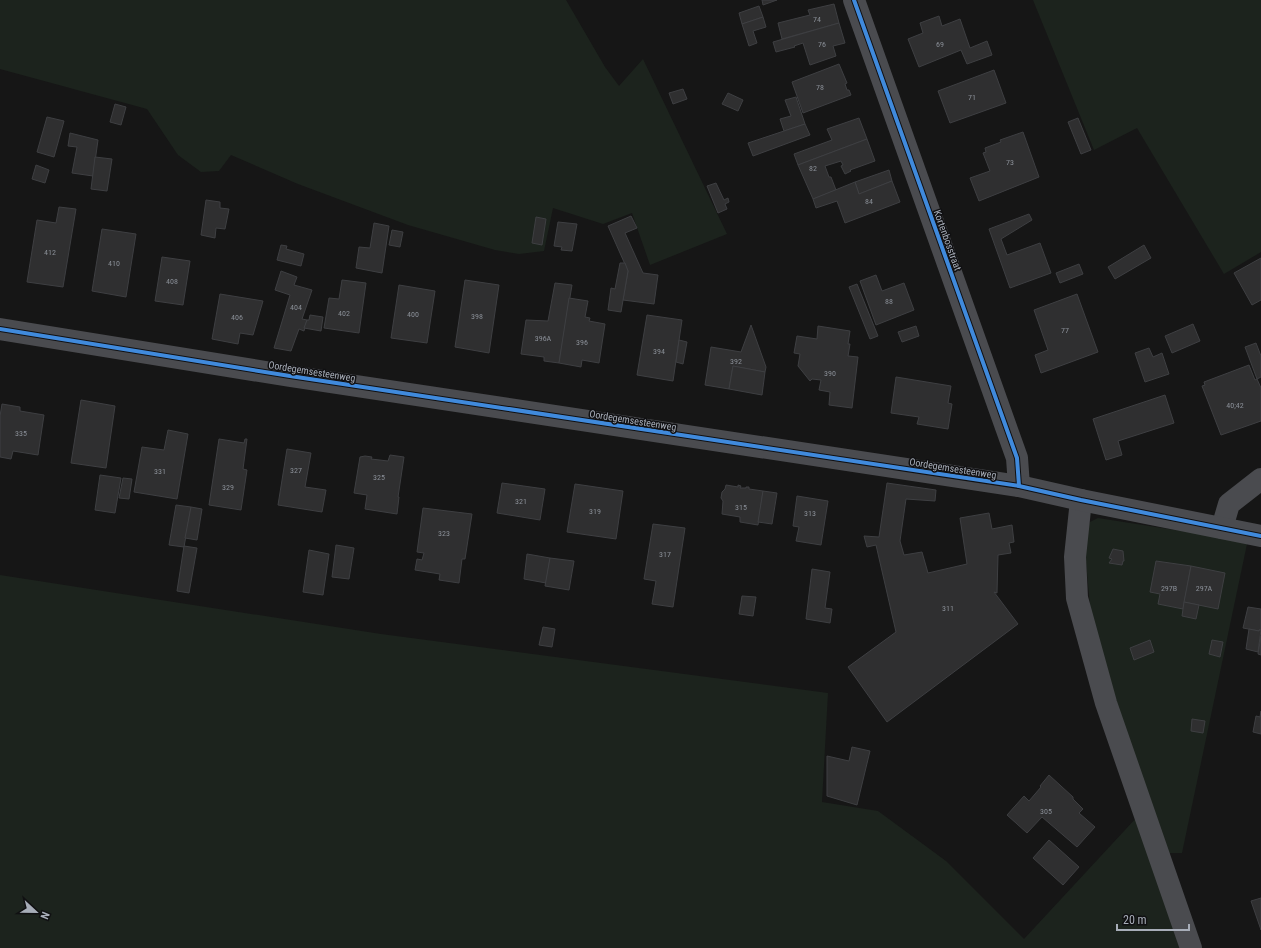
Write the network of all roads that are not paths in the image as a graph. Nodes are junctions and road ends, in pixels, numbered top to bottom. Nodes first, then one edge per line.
1 (854, 0) edge
2 (0, 329) edge
3 (1261, 479) edge
4 (1019, 486) junction
5 (1081, 500) junction
6 (1222, 528) junction
7 (1261, 536) edge
8 (1191, 948) edge

1 - 4 street, Kortenbosstraat
2 - 4 street, Oordegemsesteenweg
3 - 6 street
4 - 5 street, Oordegemsesteenweg
5 - 6 street, Oordegemsesteenweg
5 - 8 street
6 - 7 street, Oordegemsesteenweg

